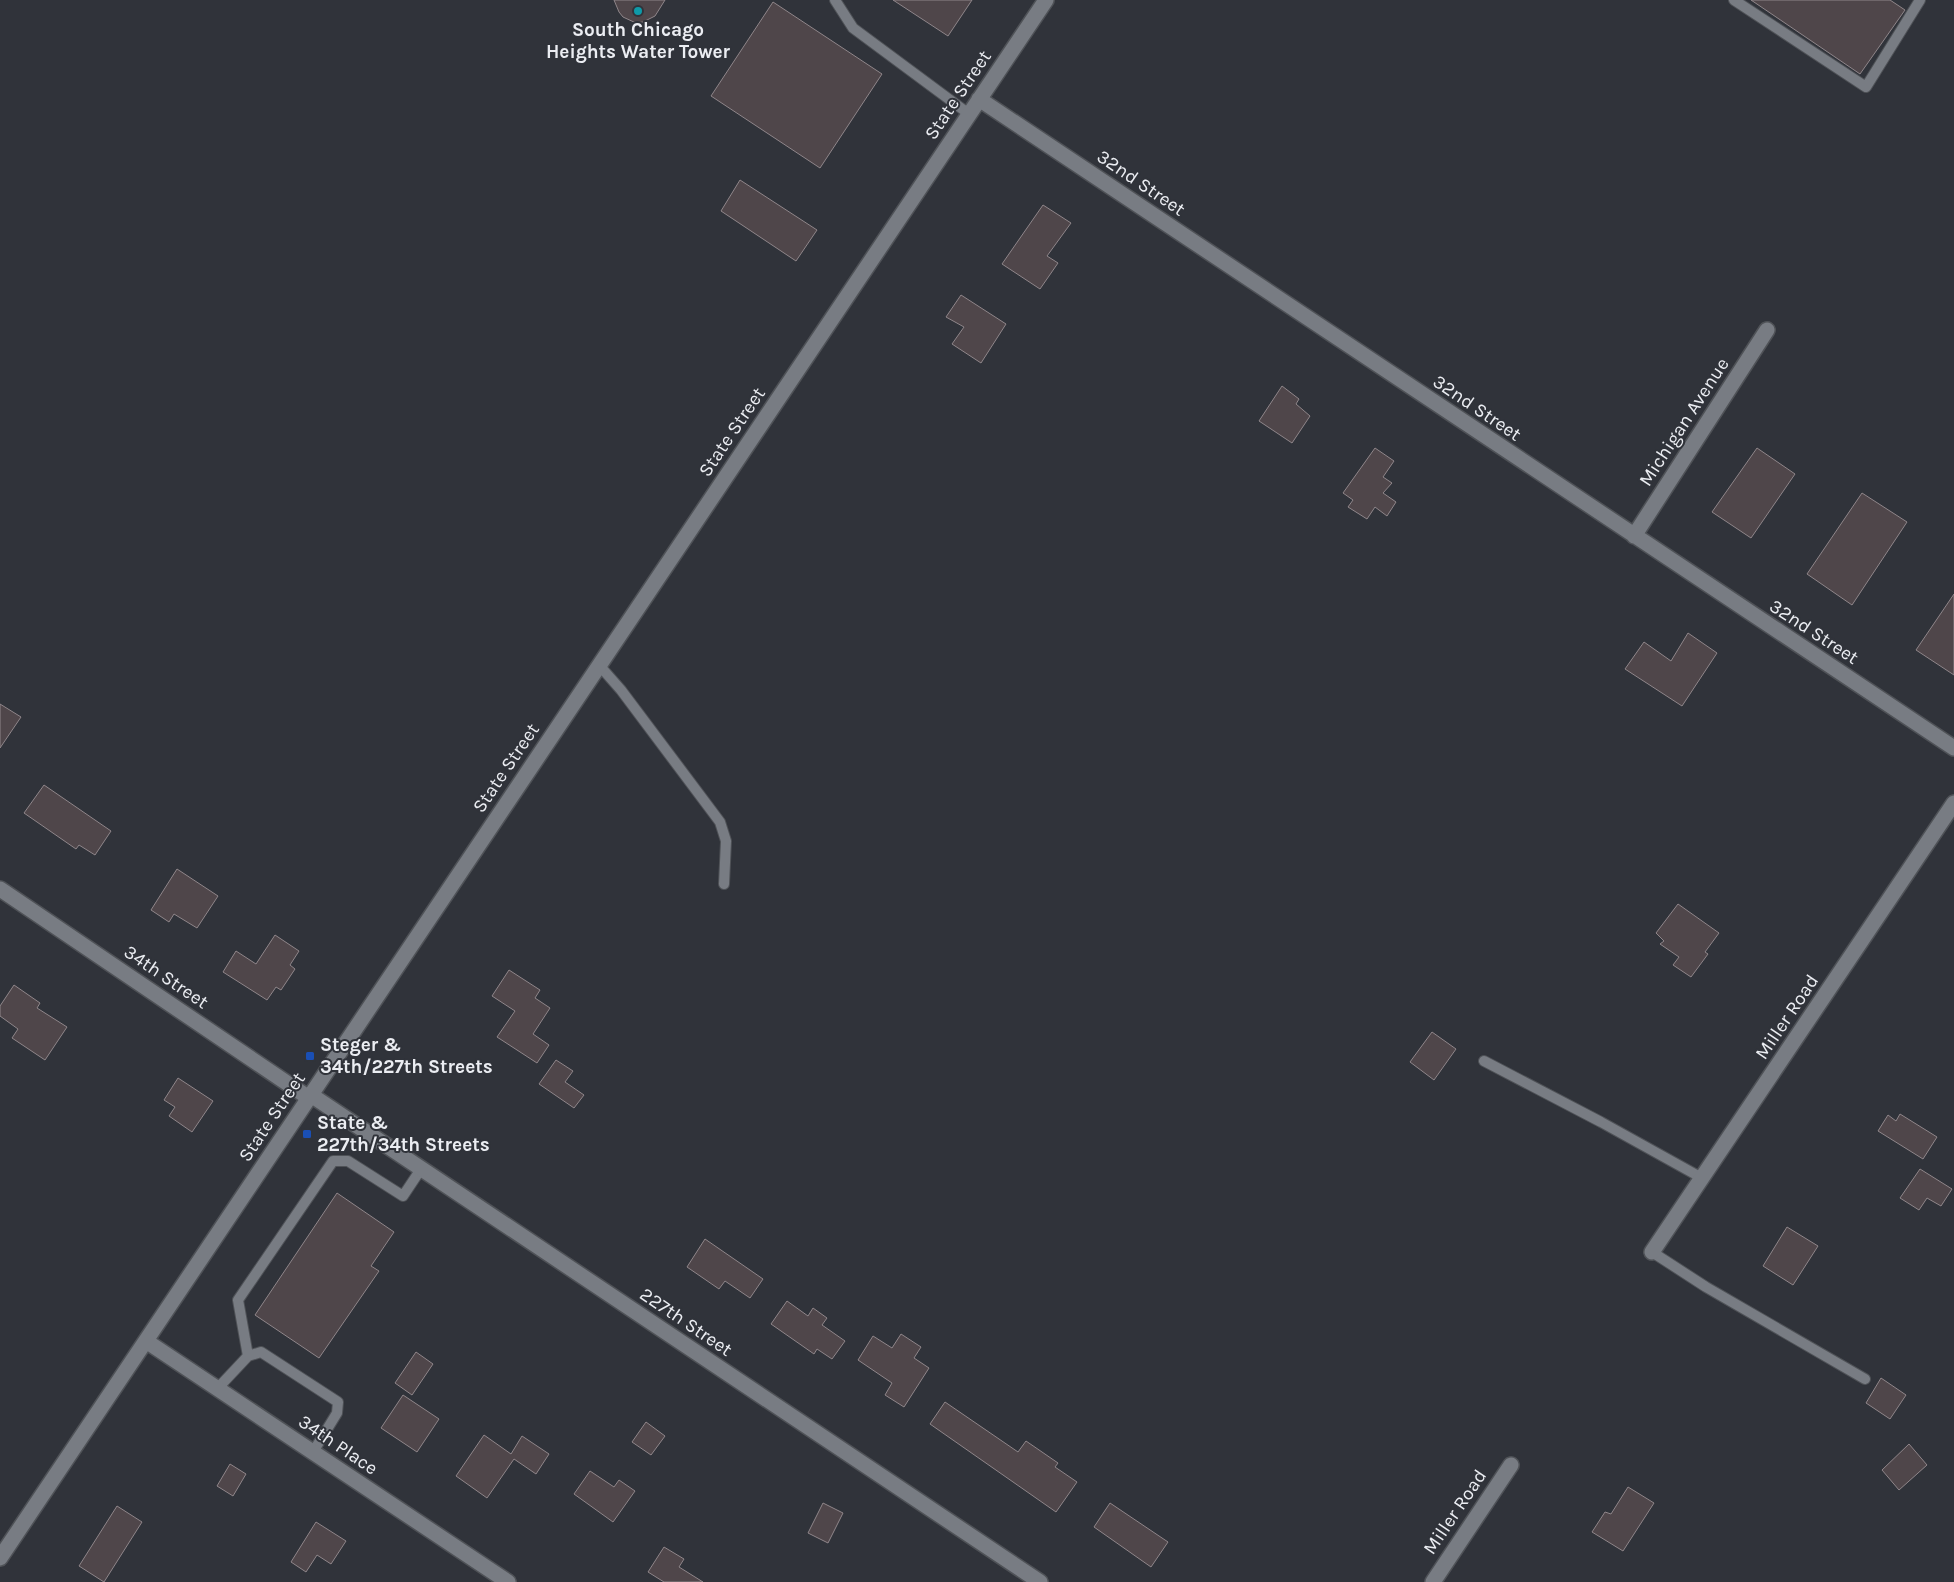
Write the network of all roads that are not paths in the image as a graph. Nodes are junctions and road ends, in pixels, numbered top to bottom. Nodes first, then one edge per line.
1 (834, 0) edge
2 (1046, 0) edge
3 (1734, 0) edge
4 (1915, 2) edge
5 (979, 99) junction
6 (969, 114) junction
7 (1767, 330) dead end
8 (1634, 536) junction
9 (599, 665) junction
10 (1954, 748) edge
11 (1954, 803) edge
12 (724, 884) dead end
13 (0, 889) edge
14 (1484, 1062) dead end
15 (310, 1096) junction
16 (421, 1169) junction
17 (1702, 1178) junction
18 (1652, 1252) joint
19 (146, 1341) junction
20 (248, 1356) junction
21 (1865, 1379) dead end
22 (217, 1389) junction
23 (313, 1452) junction
24 (1511, 1465) dead end
25 (0, 1558) edge
26 (508, 1582) edge
27 (1040, 1582) edge
28 (1433, 1582) edge

1 - 6 lane
2 - 5 street, State Street
3 - 4 lane
5 - 6 street, State Street
5 - 8 street, 32nd Street
6 - 9 street, State Street
7 - 8 street, Michigan Avenue
8 - 10 street, 32nd Street
9 - 12 lane
9 - 15 street, State Street
11 - 17 street, Miller Road
13 - 15 street, 34th Street
14 - 17 lane
15 - 16 street, 227th Street
15 - 19 street, State Street
16 - 20 lane
16 - 27 street, 227th Street
17 - 18 street, Miller Road
18 - 21 lane
19 - 22 street, 34th Place
19 - 25 street, State Street
20 - 22 lane
20 - 23 lane
22 - 23 street, 34th Place
23 - 26 street, 34th Place
24 - 28 street, Miller Road

